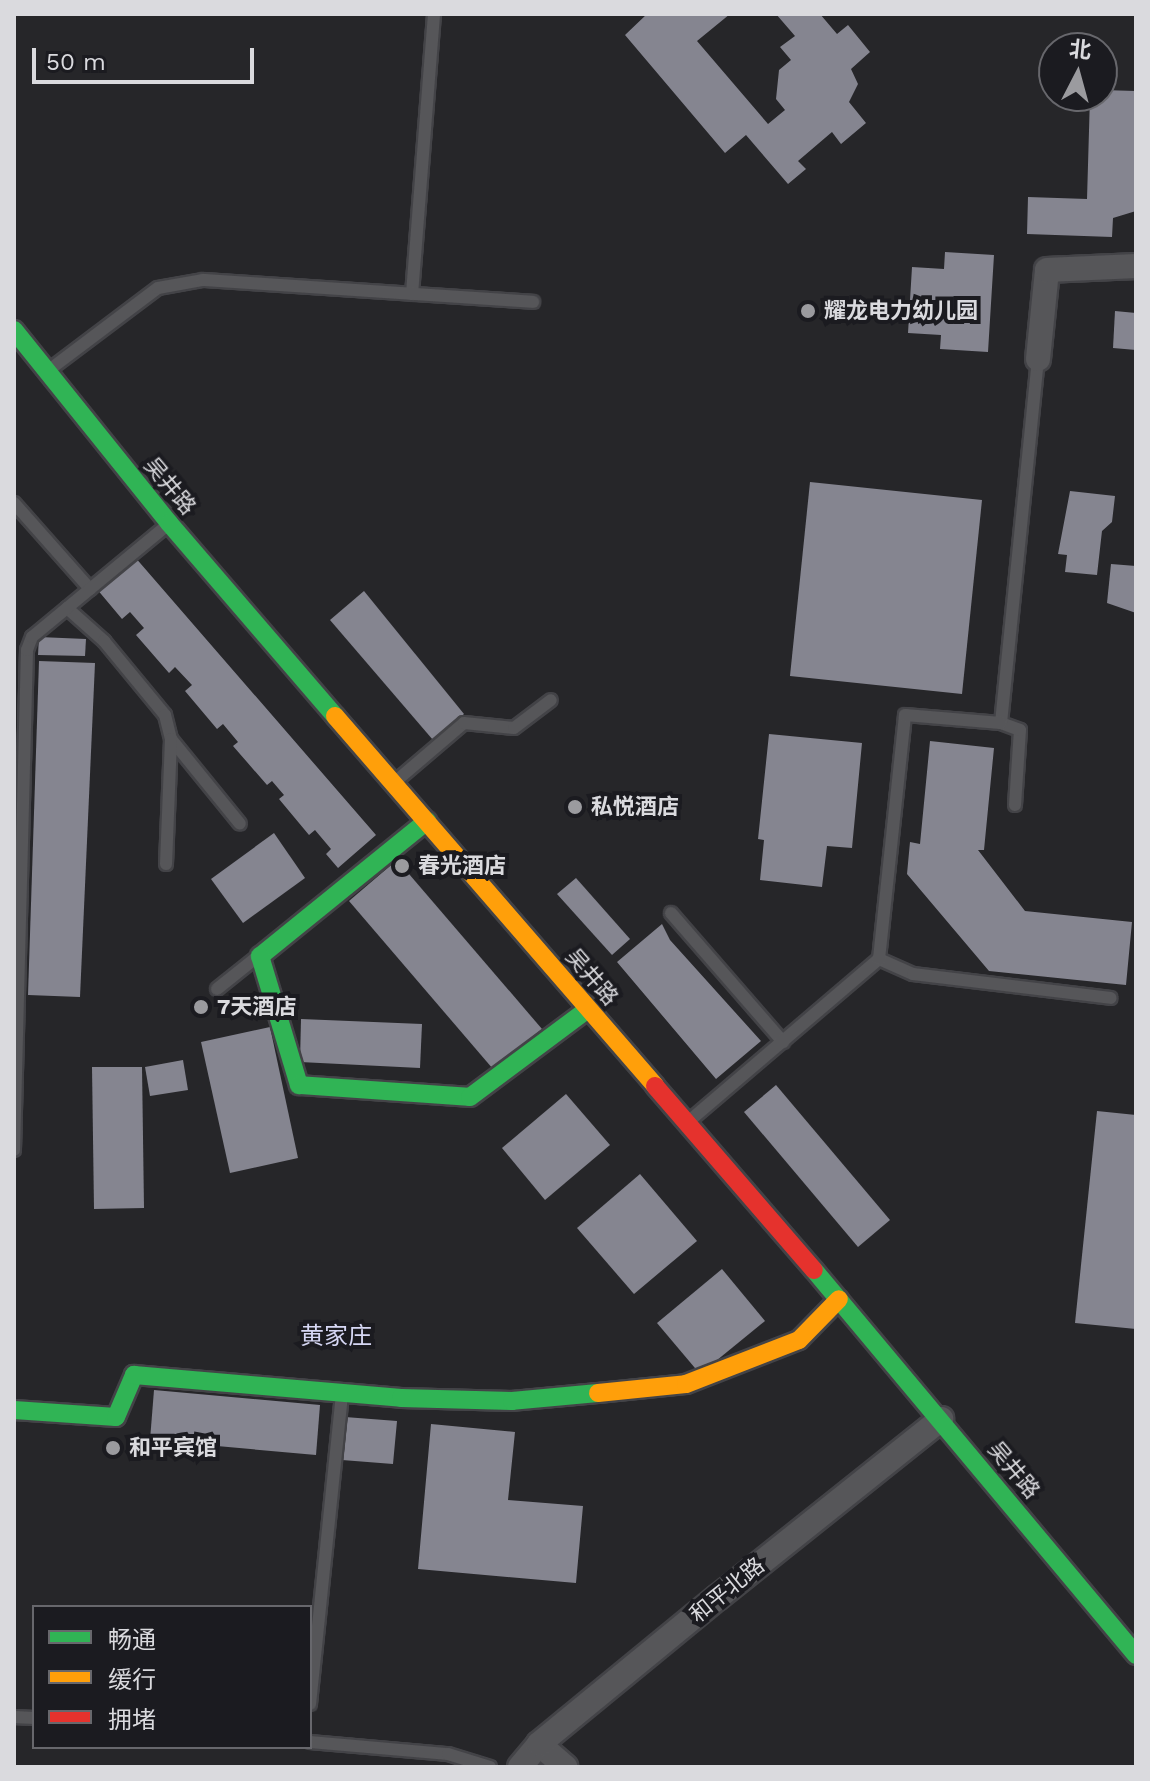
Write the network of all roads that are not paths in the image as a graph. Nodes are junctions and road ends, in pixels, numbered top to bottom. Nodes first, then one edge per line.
1 (434, 14) edge
2 (1136, 266) edge
3 (412, 294) junction
4 (533, 302) dead end
5 (14, 330) edge
6 (1038, 359) joint
7 (46, 372) junction
8 (14, 503) edge
9 (169, 523) junction
10 (90, 589) junction
11 (67, 608) junction
12 (551, 700) dead end
13 (1001, 723) junction
14 (171, 739) junction
15 (19, 741) edge
16 (393, 783) junction
17 (1015, 805) dead end
18 (427, 821) junction
19 (240, 824) dead end
20 (166, 864) dead end
21 (671, 913) dead end
22 (260, 956) junction
23 (879, 959) junction
24 (217, 989) dead end
25 (1111, 998) dead end
26 (588, 1009) junction
27 (783, 1042) junction
28 (687, 1123) junction
29 (14, 1150) edge
30 (839, 1299) junction
31 (343, 1393) junction
32 (14, 1410) edge
33 (941, 1419) junction
34 (1136, 1655) edge
35 (312, 1685) edge
36 (312, 1742) edge
37 (539, 1744) junction
38 (490, 1767) edge
39 (520, 1767) edge
40 (565, 1767) edge

1 - 3 lane
2 - 6 street
3 - 4 lane
3 - 7 lane
5 - 7 street, 吴井路
6 - 13 lane
7 - 9 street, 吴井路
8 - 10 lane
9 - 10 lane
9 - 16 street, 吴井路
10 - 11 lane
11 - 14 lane
11 - 15 lane
12 - 16 lane
13 - 17 lane
13 - 23 lane
14 - 19 lane
14 - 20 lane
15 - 29 lane
16 - 18 street, 吴井路
18 - 22 street
18 - 26 street, 吴井路
21 - 27 lane
22 - 24 lane
22 - 26 street
23 - 25 lane
23 - 27 lane
26 - 28 street, 吴井路
27 - 28 lane
28 - 30 street, 吴井路
30 - 31 street
30 - 33 street, 吴井路
31 - 32 street
31 - 35 lane
33 - 34 street, 吴井路
33 - 37 street, 和平北路
36 - 38 lane
37 - 39 street, 和平北路
37 - 40 street

